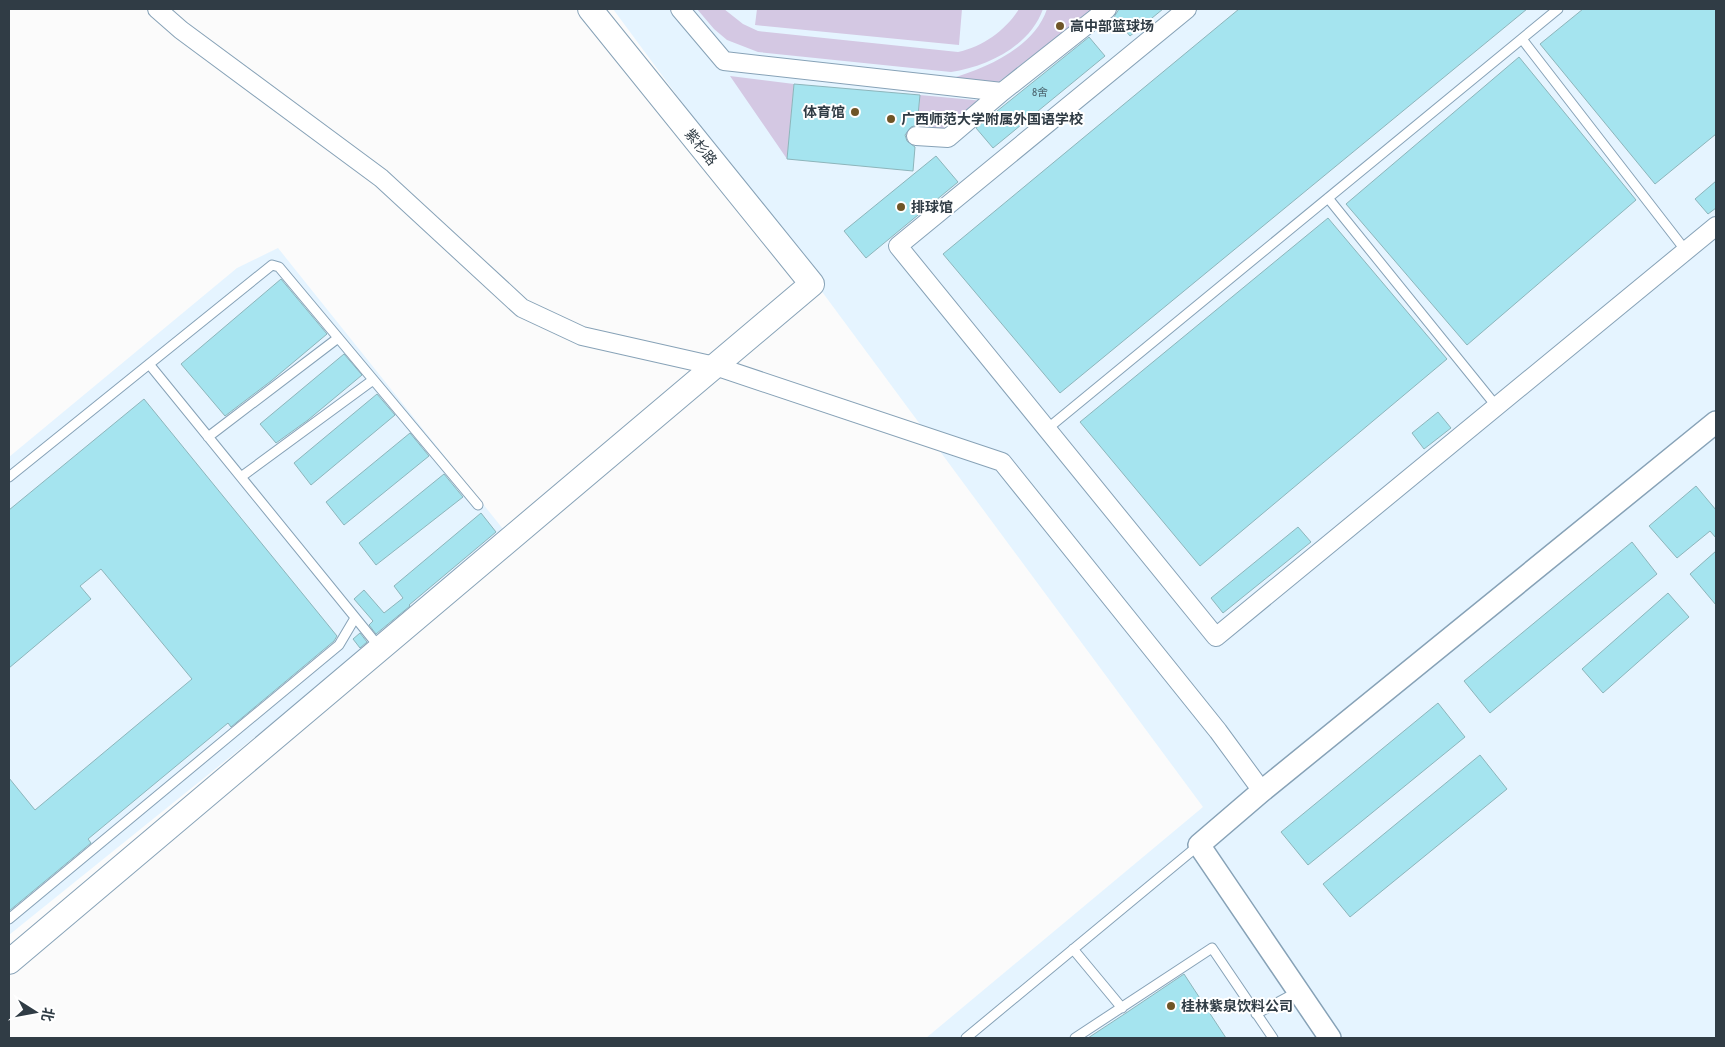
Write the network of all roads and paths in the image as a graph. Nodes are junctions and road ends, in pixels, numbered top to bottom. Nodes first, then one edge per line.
1 (157, 9) edge
2 (590, 9) edge
3 (680, 9) edge
4 (1107, 9) edge
5 (1187, 9) edge
6 (1558, 9) edge
7 (1522, 39) junction
8 (1002, 92) junction
9 (916, 136) dead end
10 (1328, 198) junction
11 (1716, 226) edge
12 (1686, 251) junction
13 (338, 338) junction
14 (149, 364) junction
15 (715, 366) junction
16 (373, 380) junction
17 (1496, 406) junction
18 (1716, 422) edge
19 (1047, 429) junction
20 (208, 437) junction
21 (9, 477) edge
22 (241, 477) junction
23 (478, 505) dead end
24 (355, 618) junction
25 (380, 648) junction
26 (1262, 791) junction
27 (1200, 845) junction
28 (9, 919) edge
29 (1074, 949) junction
30 (9, 962) edge
31 (1299, 991) junction
32 (1122, 1008) junction
33 (1256, 1014) junction
34 (966, 1038) edge
35 (1075, 1038) edge
36 (1273, 1038) edge
37 (1330, 1038) edge

1 - 15 street
2 - 15 main road, 紫杉路
3 - 8 street
4 - 8 street
5 - 19 street
6 - 7 lane
7 - 10 lane
7 - 12 lane
8 - 9 street
10 - 17 lane
10 - 19 lane
11 - 12 street
12 - 17 street
13 - 14 lane
13 - 16 lane
13 - 20 lane
14 - 20 lane
14 - 21 lane
15 - 25 main road
15 - 26 street
16 - 22 lane
16 - 23 lane
17 - 19 street
18 - 26 street
20 - 22 lane
22 - 24 lane
24 - 25 lane
24 - 28 lane
25 - 30 main road
26 - 27 street
27 - 29 lane
27 - 31 street
29 - 32 lane
29 - 34 lane
31 - 33 lane
31 - 37 street
32 - 33 lane
32 - 35 lane
33 - 36 lane

